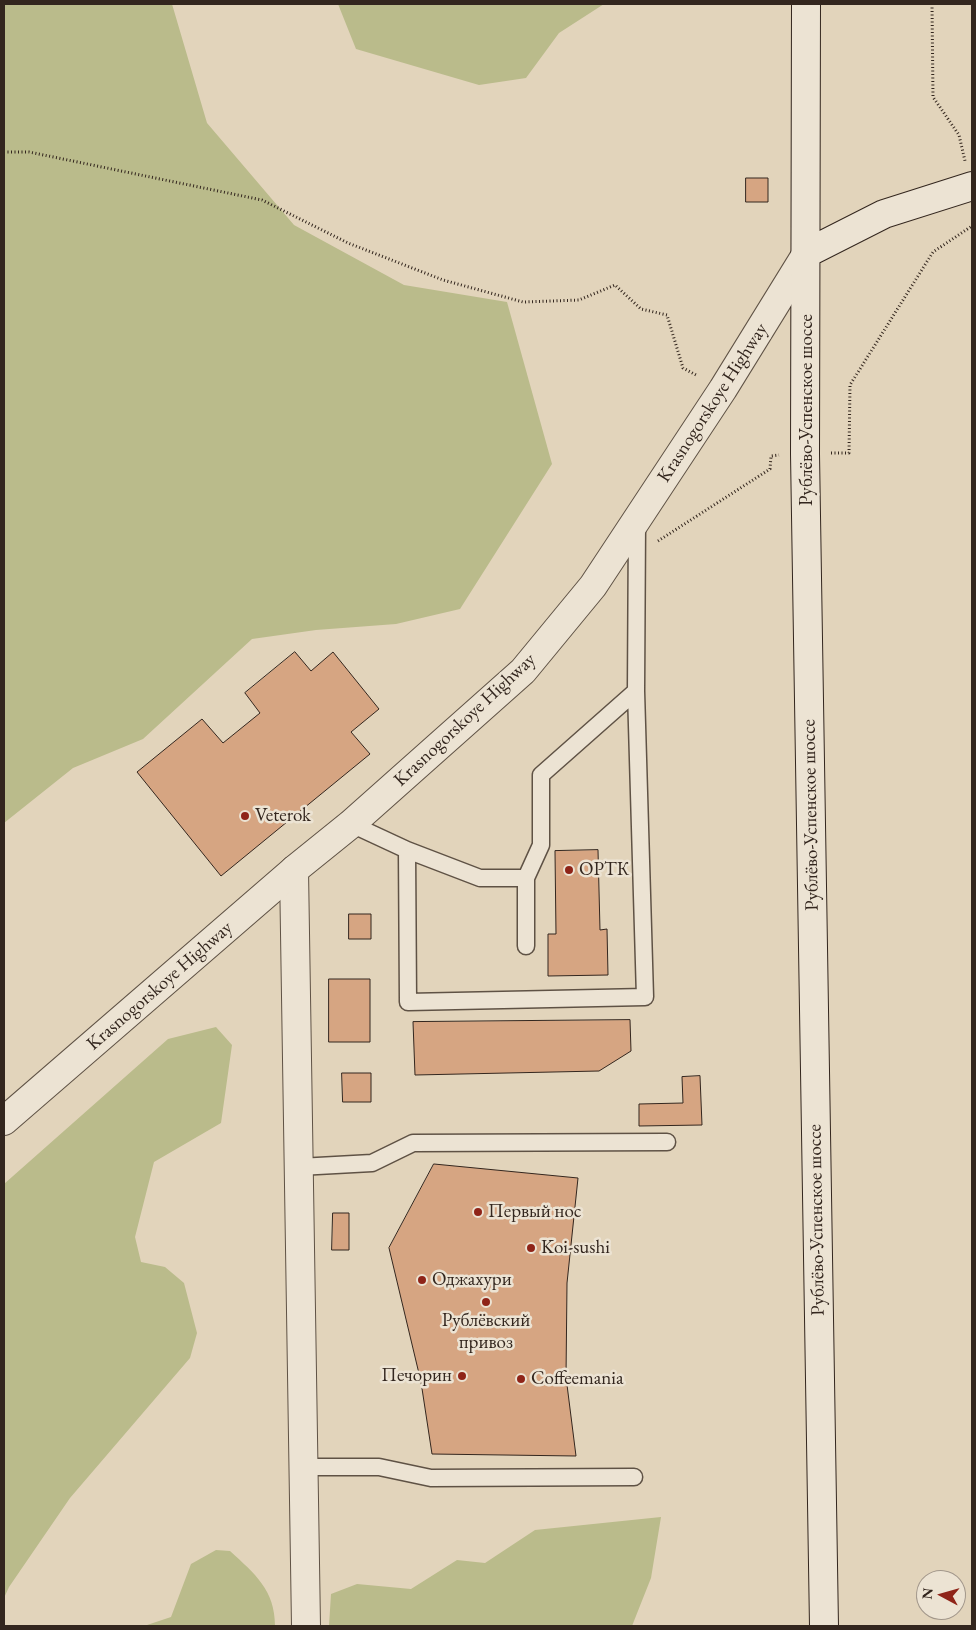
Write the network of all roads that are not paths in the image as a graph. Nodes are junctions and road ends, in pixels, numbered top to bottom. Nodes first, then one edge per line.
1 (806, 4) edge
2 (969, 176) edge
3 (807, 253) junction
4 (637, 520) junction
5 (636, 691) junction
6 (351, 824) junction
7 (407, 850) junction
8 (294, 870) junction
9 (526, 878) junction
10 (526, 946) dead end
11 (4, 1121) edge
12 (668, 1142) dead end
13 (298, 1166) junction
14 (303, 1467) junction
15 (634, 1477) dead end
16 (306, 1626) edge
17 (824, 1626) edge

1 - 3 street, Рублёво-Успенское шоссе
2 - 3 street
3 - 4 street, Krasnogorskoye Highway
3 - 17 street, Рублёво-Успенское шоссе
4 - 5 lane
4 - 6 street, Krasnogorskoye Highway
5 - 7 lane
5 - 9 lane
6 - 7 lane
6 - 8 street, Krasnogorskoye Highway
7 - 9 lane
8 - 11 street, Krasnogorskoye Highway
8 - 13 street
9 - 10 lane
12 - 13 lane
13 - 14 street
14 - 15 lane
14 - 16 street

